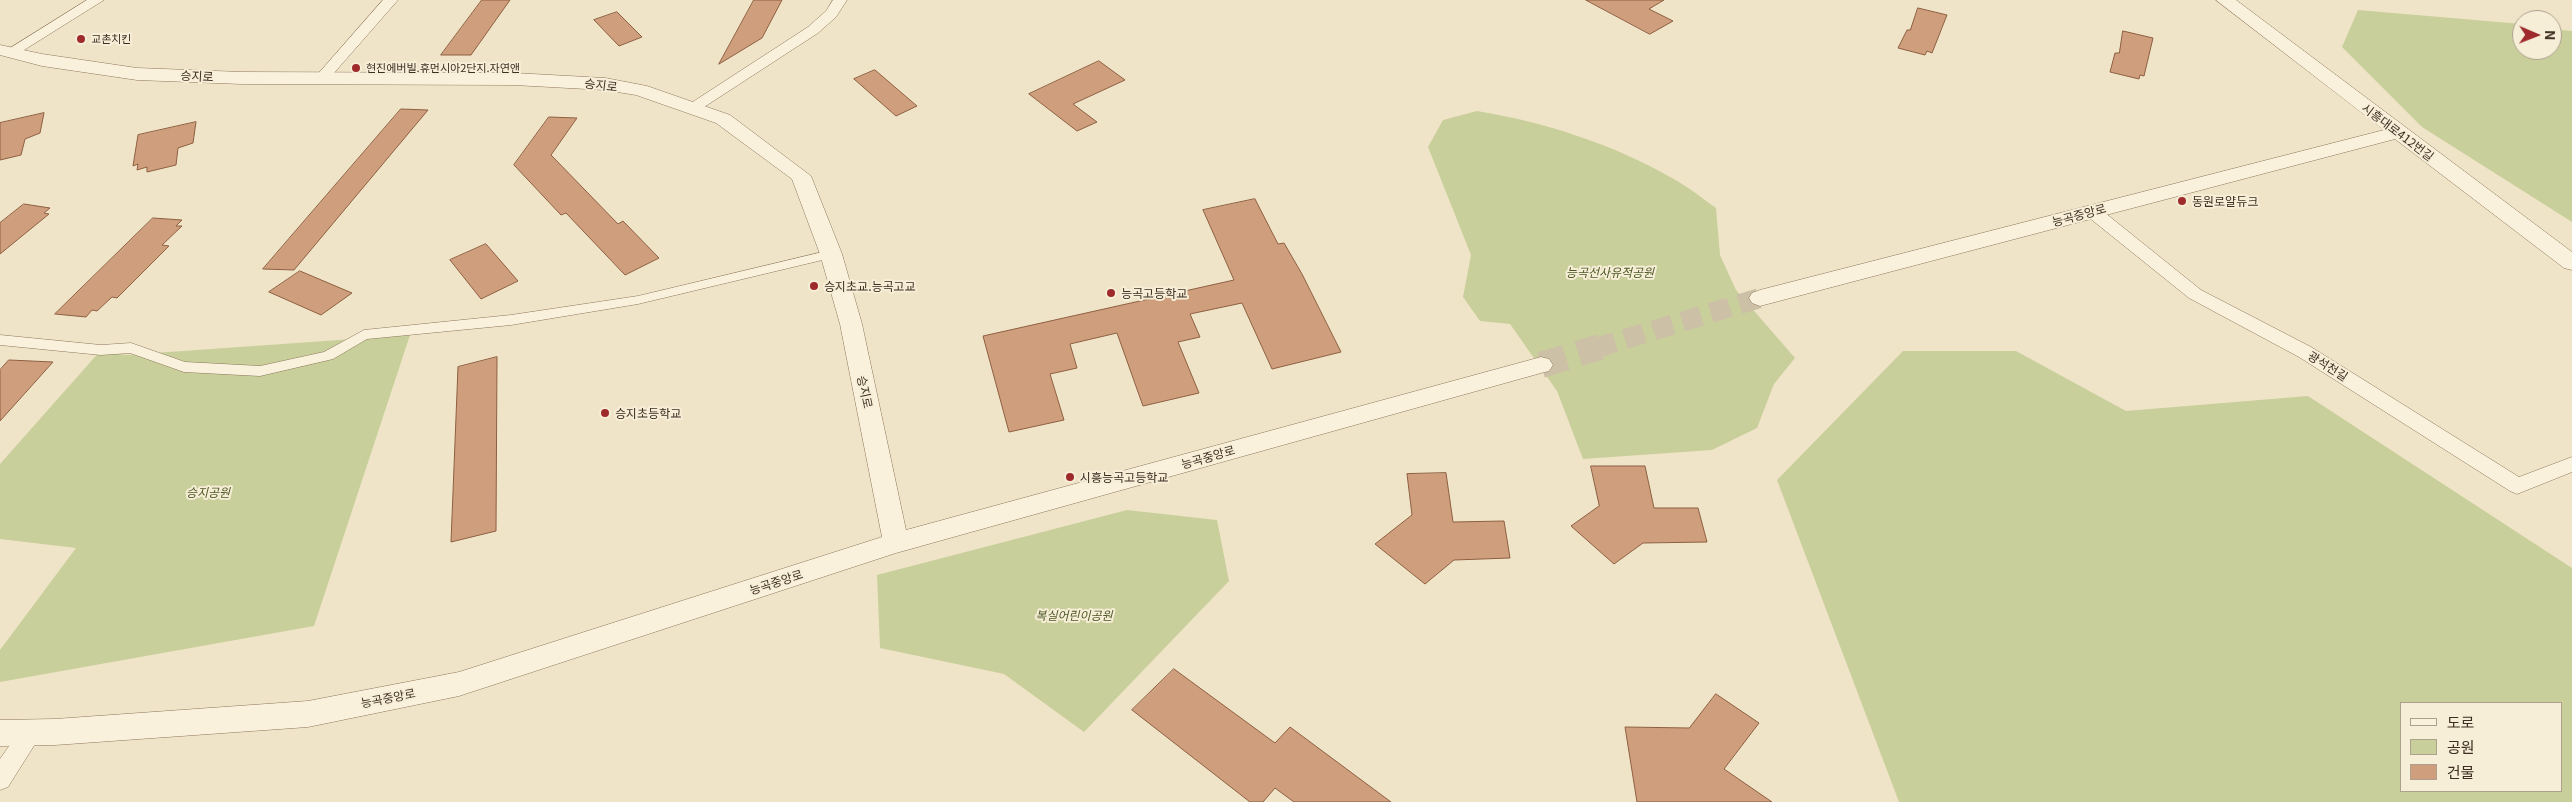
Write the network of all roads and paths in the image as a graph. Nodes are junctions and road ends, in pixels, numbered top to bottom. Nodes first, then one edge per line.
1 (96, 0) edge
2 (391, 0) edge
3 (840, 0) edge
4 (2225, 0) edge
5 (6, 51) edge
6 (322, 78) junction
7 (694, 108) junction
8 (2398, 132) junction
9 (2093, 212) junction
10 (831, 254) junction
11 (2572, 263) edge
12 (1760, 298) tunnel mouth
13 (0, 340) edge
14 (1541, 365) tunnel mouth
15 (2572, 464) edge
16 (896, 543) junction
17 (0, 733) edge
18 (31, 733) junction
19 (0, 779) edge

1 - 5 street
2 - 6 street
3 - 7 street
4 - 8 street, 시흥대로412번길
5 - 6 street, 승지로
6 - 7 street, 승지로
7 - 10 street, 승지로
8 - 9 street, 능곡중앙로
8 - 11 street, 시흥대로412번길
9 - 12 street, 능곡중앙로
9 - 15 street, 광석천길
10 - 13 street
10 - 16 street, 승지로
14 - 16 street, 능곡중앙로
16 - 18 street, 능곡중앙로
17 - 18 street, 능곡중앙로
18 - 19 street

